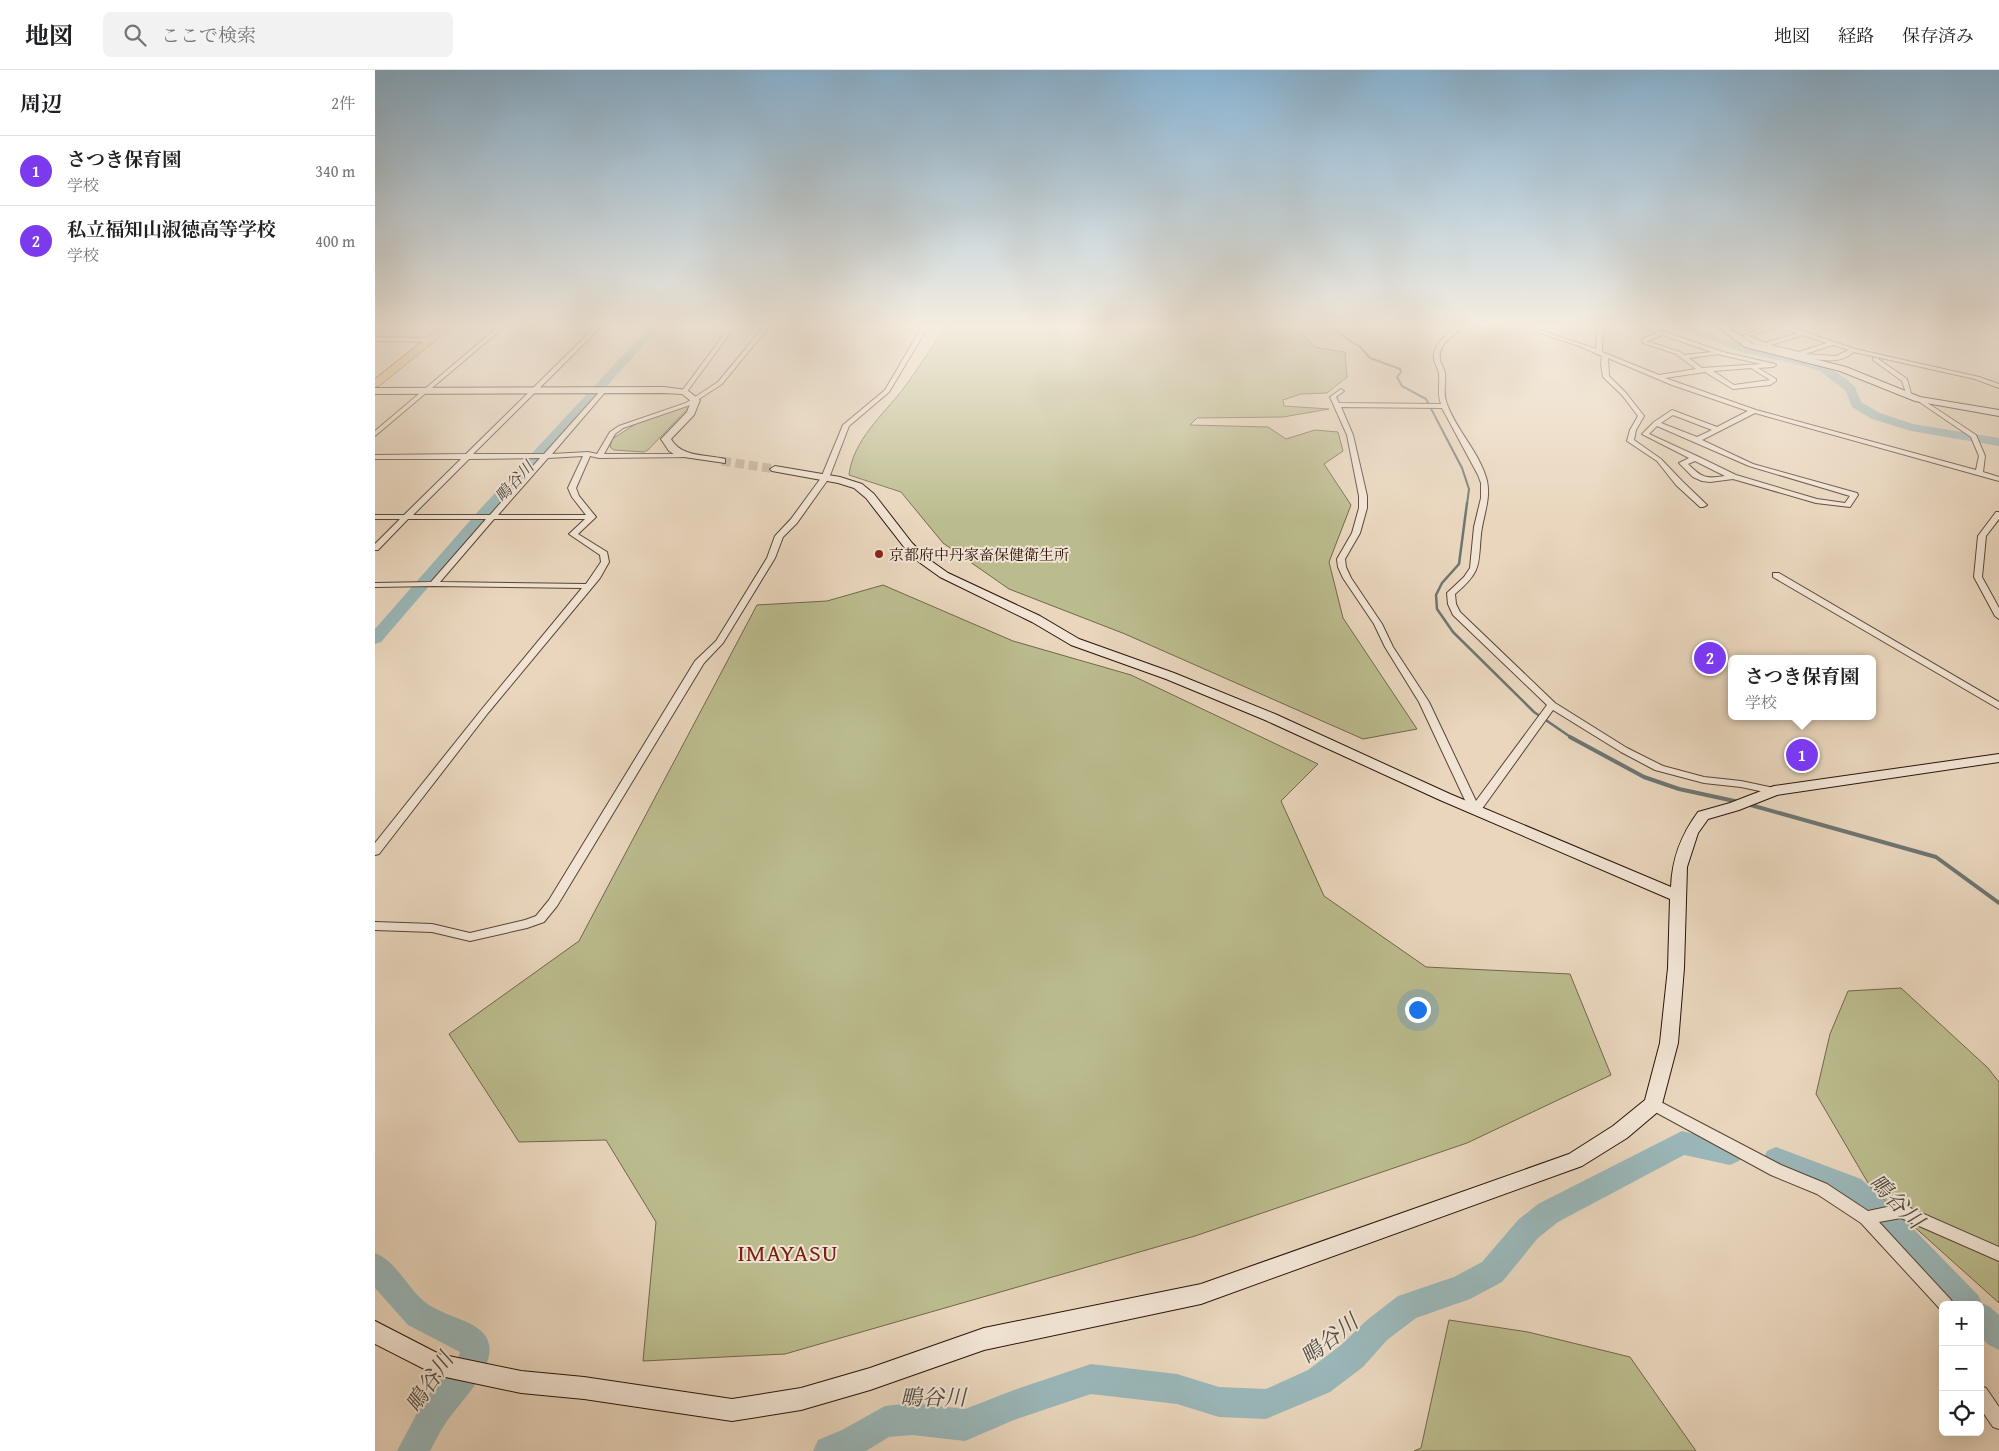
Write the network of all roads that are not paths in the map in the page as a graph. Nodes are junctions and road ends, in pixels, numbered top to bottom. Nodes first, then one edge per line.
1 (686, 389) edge
2 (711, 389) edge
3 (889, 389) edge
4 (1441, 389) edge
5 (1619, 389) edge
6 (1690, 389) edge
7 (1893, 389) edge
8 (1910, 389) edge
9 (426, 390) junction
10 (533, 390) junction
11 (604, 390) junction
12 (375, 391) edge
13 (1341, 391) dead end
14 (684, 392) junction
15 (1914, 398) junction
16 (696, 400) junction
17 (1336, 405) junction
18 (1446, 406) junction
19 (1754, 411) junction
20 (1999, 413) edge
21 (1656, 423) junction
22 (1716, 430) junction
23 (375, 434) edge
24 (1697, 440) junction
25 (1676, 448) junction
26 (587, 454) junction
27 (467, 456) junction
28 (545, 456) junction
29 (599, 456) junction
30 (375, 457) edge
31 (693, 457) junction
32 (1697, 458) junction
33 (722, 461) tunnel mouth
34 (775, 469) tunnel mouth
35 (1979, 474) junction
36 (1733, 476) junction
37 (825, 478) junction
38 (1999, 480) edge
39 (1703, 505) dead end
40 (1999, 514) edge
41 (493, 516) junction
42 (375, 517) edge
43 (406, 517) junction
44 (591, 518) junction
45 (375, 548) edge
46 (1776, 575) dead end
47 (433, 584) junction
48 (375, 585) edge
49 (588, 586) junction
50 (1999, 616) edge
51 (1552, 705) junction
52 (1999, 706) edge
53 (1999, 758) edge
54 (1774, 791) junction
55 (1475, 810) junction
56 (375, 851) edge
57 (1678, 896) junction
58 (375, 926) edge
59 (1653, 1104) junction
60 (1866, 1218) junction
61 (1999, 1254) edge
62 (1942, 1301) edge
63 (375, 1332) edge
64 (1984, 1400) edge
65 (1999, 1421) edge

1 - 14 street
2 - 16 street
3 - 37 street
4 - 18 street
5 - 39 street
6 - 19 street
7 - 15 street
8 - 15 street
9 - 10 street
9 - 12 street
9 - 23 street
10 - 11 street
10 - 27 street
11 - 14 street
11 - 28 street
13 - 17 street
14 - 16 street
15 - 20 street
15 - 35 street
16 - 29 street
16 - 31 street
17 - 18 street
17 - 55 street
18 - 51 street
19 - 22 street
19 - 35 street
21 - 22 street
21 - 24 street
21 - 25 street
22 - 24 street
24 - 25 street
24 - 36 street
25 - 32 street
26 - 28 street
26 - 29 street
26 - 44 street
27 - 28 street
27 - 30 street
27 - 43 street
28 - 41 street
29 - 31 street
31 - 33 street
32 - 36 street
32 - 36 street
34 - 37 street
35 - 38 street
37 - 55 street
37 - 58 street
40 - 50 street
41 - 43 street
41 - 44 street
41 - 47 street
42 - 43 street
43 - 45 street
44 - 49 street
46 - 52 street
47 - 48 street
47 - 49 street
49 - 56 street
51 - 54 street
51 - 55 street
53 - 54 street
54 - 57 street
55 - 57 street
57 - 59 street
59 - 60 street
59 - 63 street
60 - 61 street
60 - 62 street
64 - 65 street

